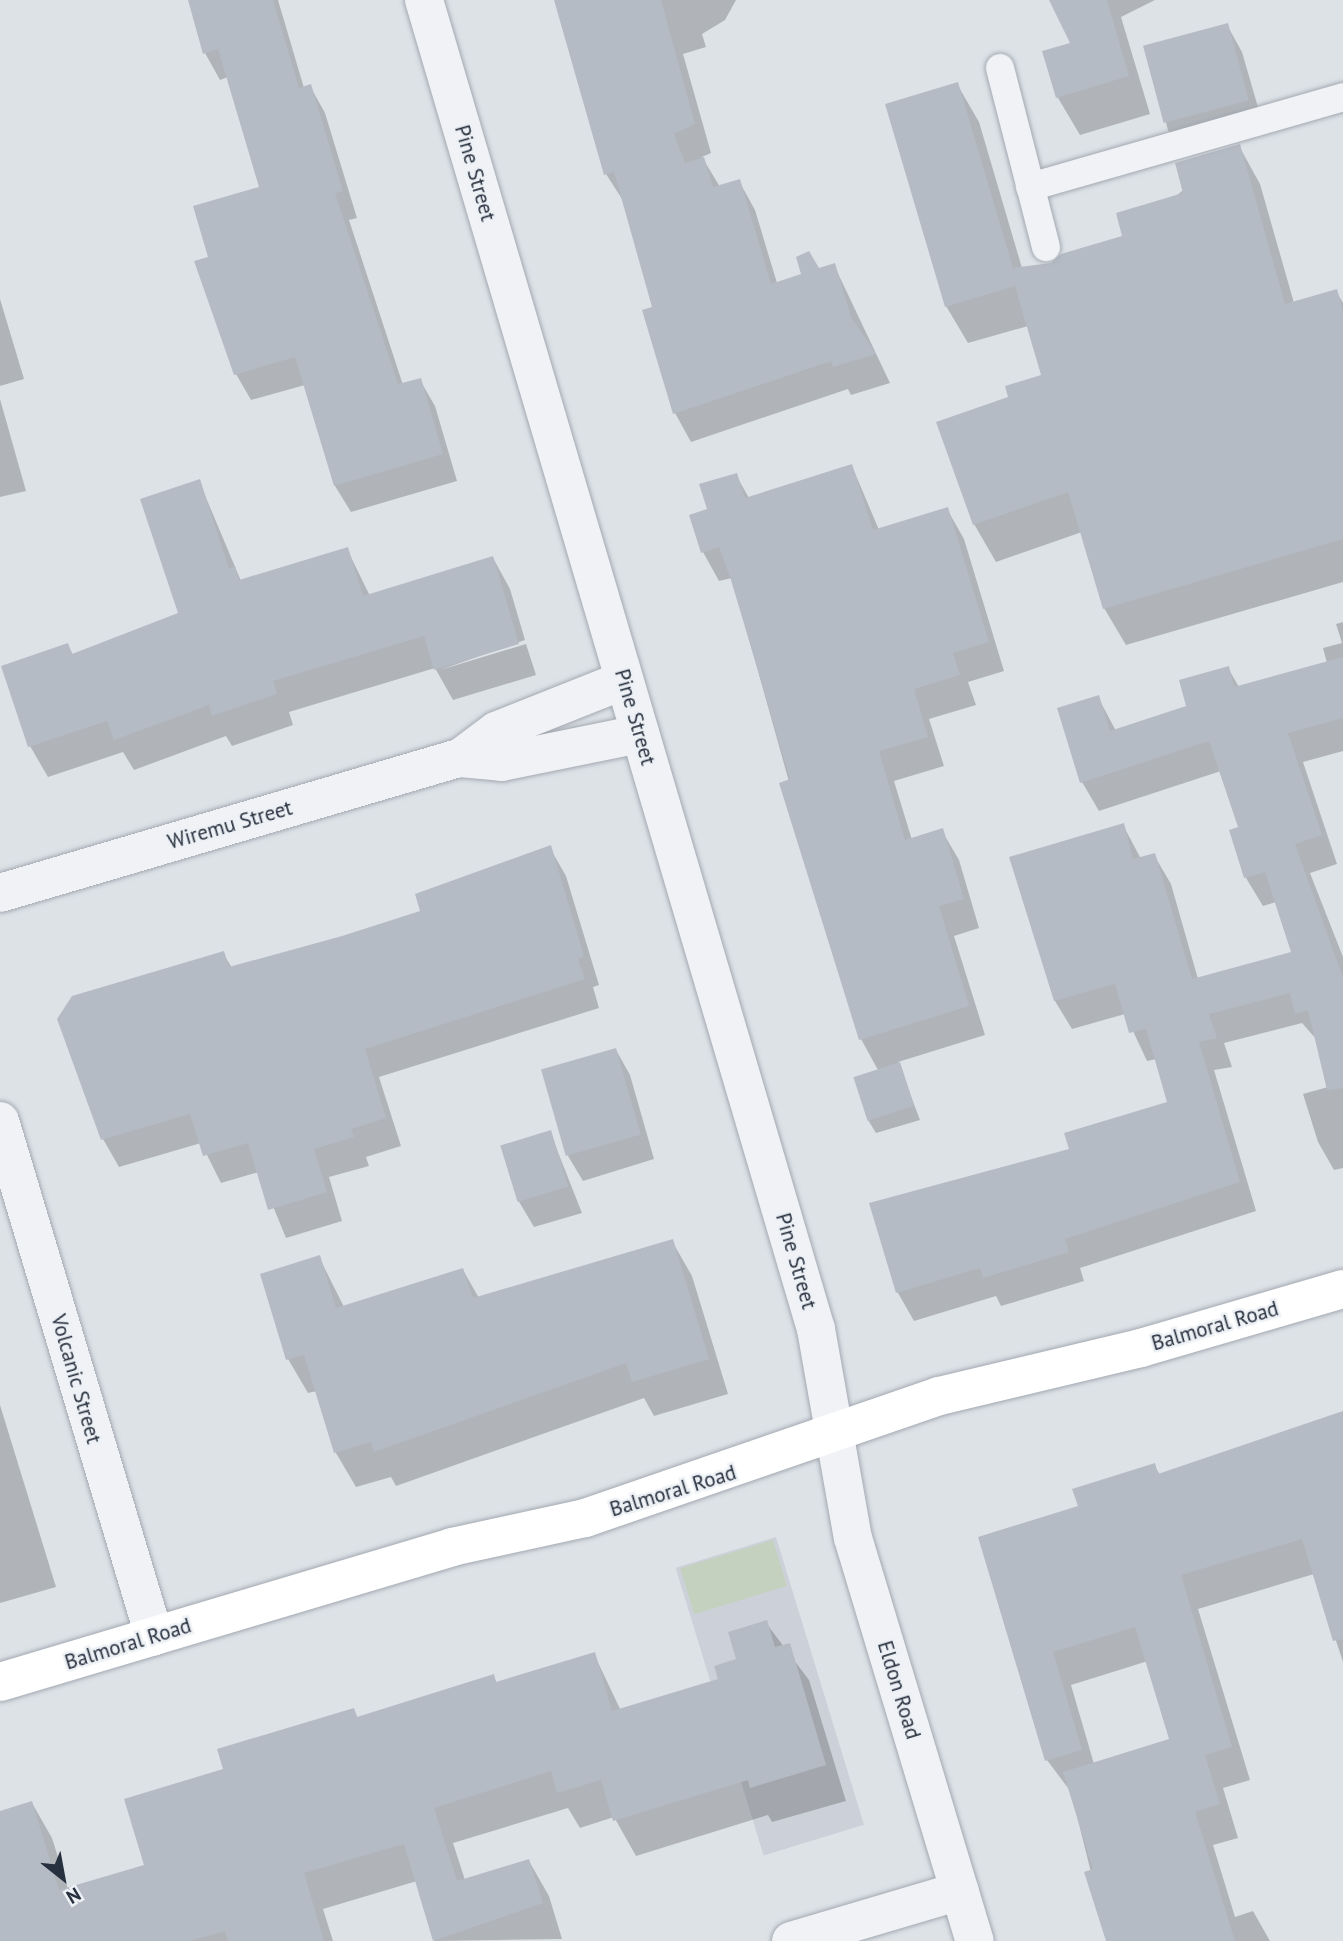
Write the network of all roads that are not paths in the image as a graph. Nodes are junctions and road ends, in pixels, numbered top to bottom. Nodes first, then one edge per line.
1 (424, 0) edge
2 (1000, 68) dead end
3 (1343, 97) edge
4 (1030, 187) junction
5 (1046, 247) dead end
6 (624, 680) junction
7 (640, 734) junction
8 (460, 758) junction
9 (0, 893) edge
10 (0, 1121) edge
11 (1343, 1289) edge
12 (833, 1437) junction
13 (154, 1636) junction
14 (0, 1682) edge
15 (960, 1891) junction
16 (791, 1941) edge
17 (975, 1941) edge

1 - 6 street, Pine Street
2 - 4 lane
3 - 4 lane
4 - 5 lane
6 - 7 street, Pine Street
6 - 8 street, Wiremu Street
7 - 8 street, Wiremu Street
7 - 12 street, Pine Street
8 - 9 street, Wiremu Street
10 - 13 street, Volcanic Street
11 - 12 main road, Balmoral Road
12 - 13 main road, Balmoral Road
12 - 15 street, Eldon Road
13 - 14 main road, Balmoral Road
15 - 16 street
15 - 17 street, Eldon Road

